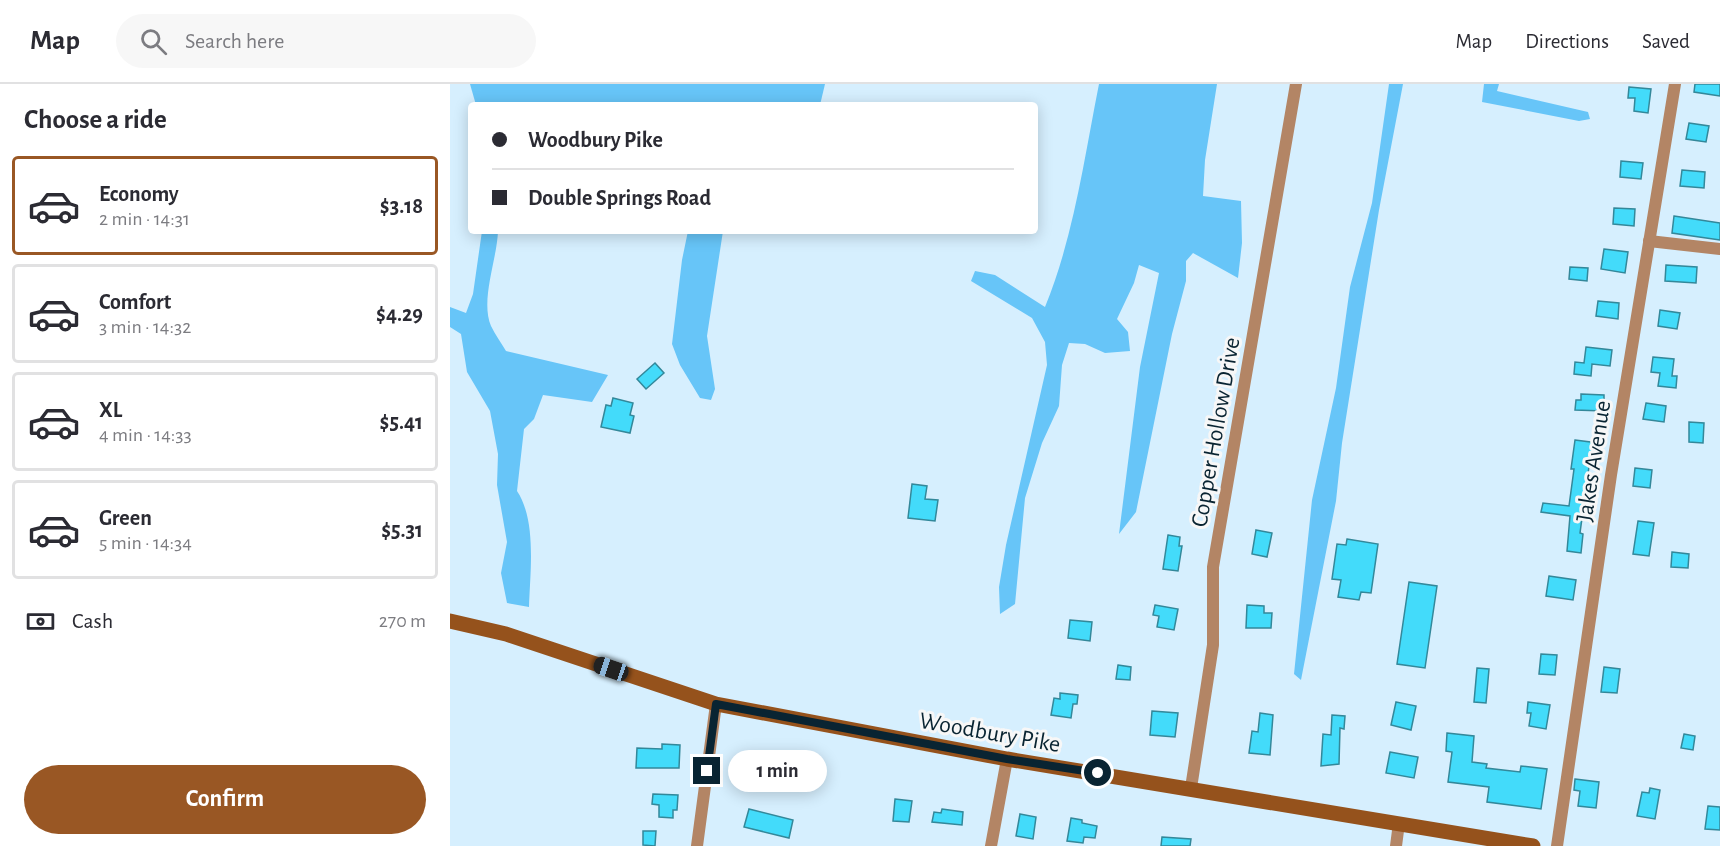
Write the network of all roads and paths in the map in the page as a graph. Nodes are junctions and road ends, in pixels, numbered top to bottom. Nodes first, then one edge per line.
1 (1296, 84) edge
2 (1676, 84) edge
3 (1649, 242) junction
4 (1720, 249) edge
5 (450, 621) edge
6 (716, 704) junction
7 (1007, 759) junction
8 (1191, 788) junction
9 (1398, 823) junction
10 (698, 846) edge
11 (991, 846) edge
12 (1396, 846) edge
13 (1533, 846) edge
14 (1557, 846) edge

1 - 8 street, Copper Hollow Drive
2 - 3 street, Jakes Avenue
3 - 4 street
3 - 14 street, Jakes Avenue
5 - 6 street, Woodbury Pike
6 - 7 street, Woodbury Pike
6 - 10 street
7 - 8 street, Woodbury Pike
7 - 11 street
8 - 9 street, Woodbury Pike
9 - 12 street
9 - 13 street, Woodbury Pike

